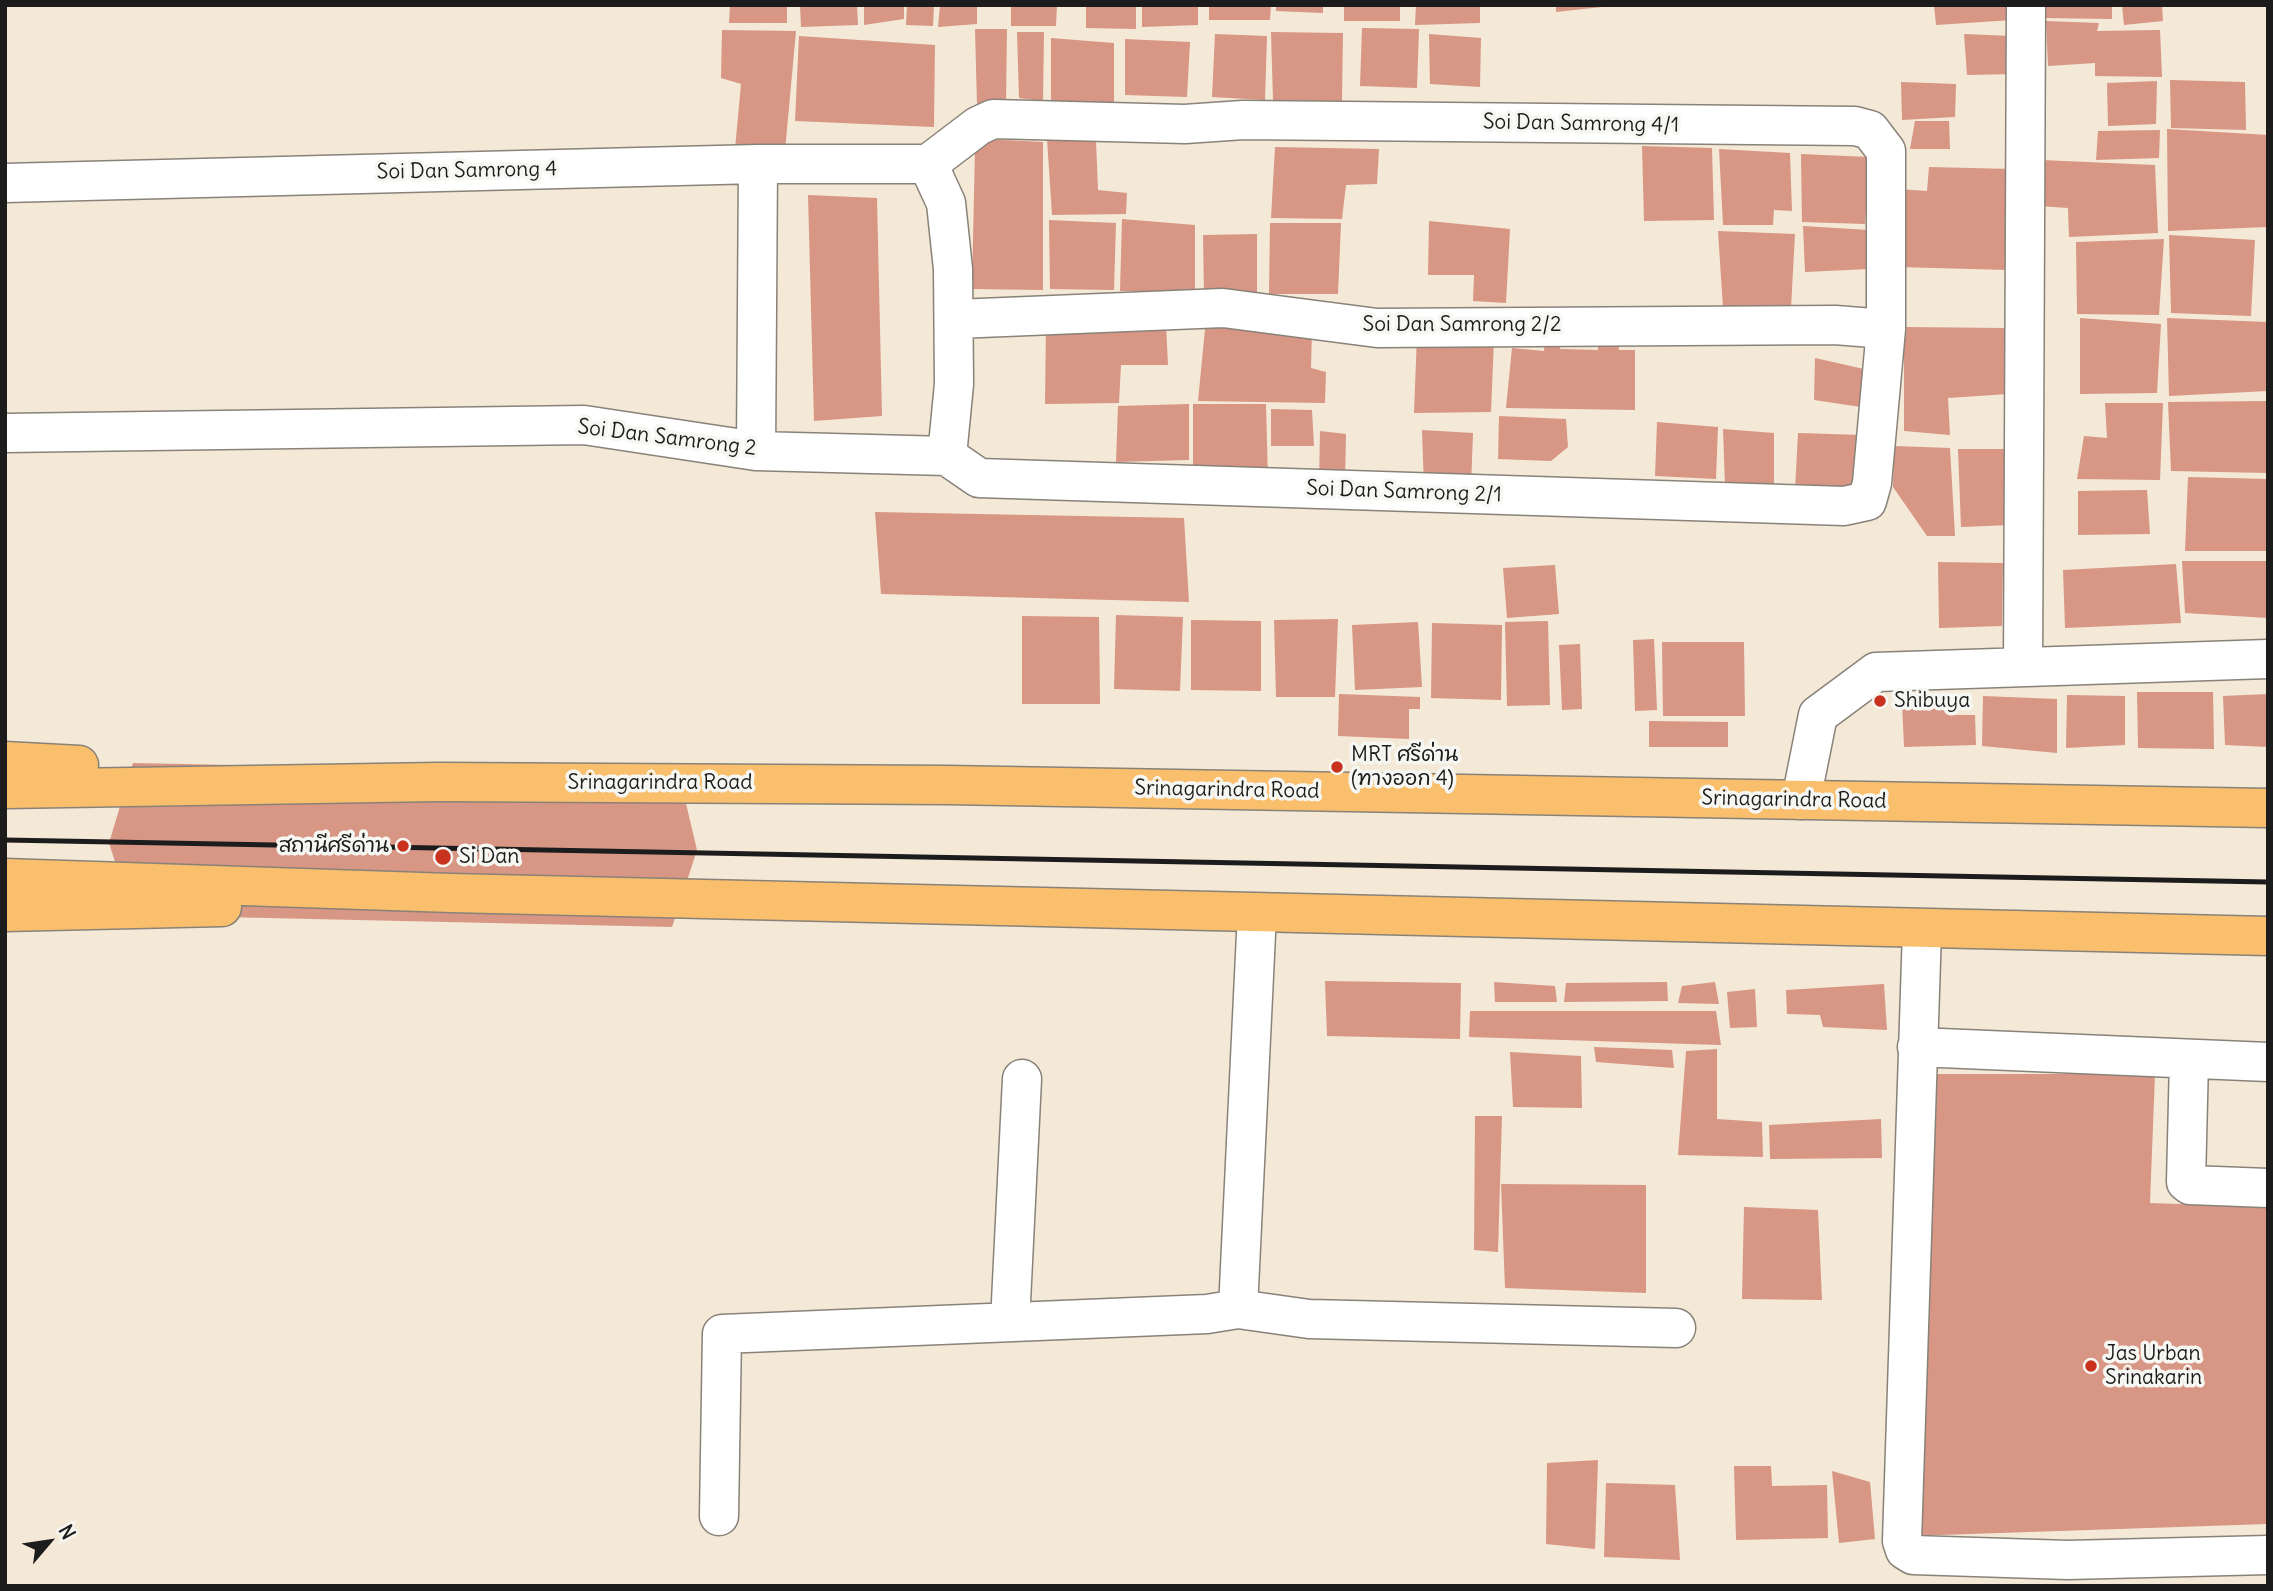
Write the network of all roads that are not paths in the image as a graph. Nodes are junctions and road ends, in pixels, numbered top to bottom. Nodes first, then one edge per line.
1 (2026, 5) edge
2 (758, 164) junction
3 (928, 164) junction
4 (5, 183) edge
5 (956, 319) junction
6 (1886, 330) junction
7 (5, 433) edge
8 (757, 451) junction
9 (947, 456) junction
10 (1867, 501) joint
11 (2268, 659) edge
12 (2023, 667) junction
13 (5, 761) edge
14 (438, 782) junction
15 (5, 789) edge
16 (1801, 800) junction
17 (2268, 808) edge
18 (5, 878) edge
19 (451, 893) junction
20 (5, 912) edge
21 (1258, 913) junction
22 (1922, 930) junction
23 (2268, 936) edge
24 (1937, 1057) junction
25 (2189, 1060) junction
26 (2268, 1062) edge
27 (1022, 1079) dead end
28 (2268, 1188) edge
29 (1238, 1308) junction
30 (1010, 1322) junction
31 (1676, 1328) dead end
32 (719, 1516) dead end
33 (2255, 1565) edge

1 - 12 street
2 - 3 street, Soi Dan Samrong 4
2 - 4 street, Soi Dan Samrong 4
2 - 8 street
3 - 5 street
3 - 6 street, Soi Dan Samrong 4/1
5 - 6 street, Soi Dan Samrong 2/2
5 - 9 street
6 - 10 street, Soi Dan Samrong 4/1
7 - 8 street, Soi Dan Samrong 2
8 - 9 street, Soi Dan Samrong 2
9 - 10 street, Soi Dan Samrong 2/1
11 - 12 street
12 - 16 street
13 - 14 main road, Srinagarindra Road
14 - 15 main road, Srinagarindra Road
14 - 16 main road, Srinagarindra Road
16 - 17 main road, Srinagarindra Road
18 - 19 main road
19 - 20 main road
19 - 21 main road
21 - 22 main road
21 - 29 street
22 - 23 main road
22 - 24 street
24 - 25 street
24 - 33 street
25 - 26 street
25 - 28 street
27 - 30 street
29 - 30 street
29 - 31 street
30 - 32 street

